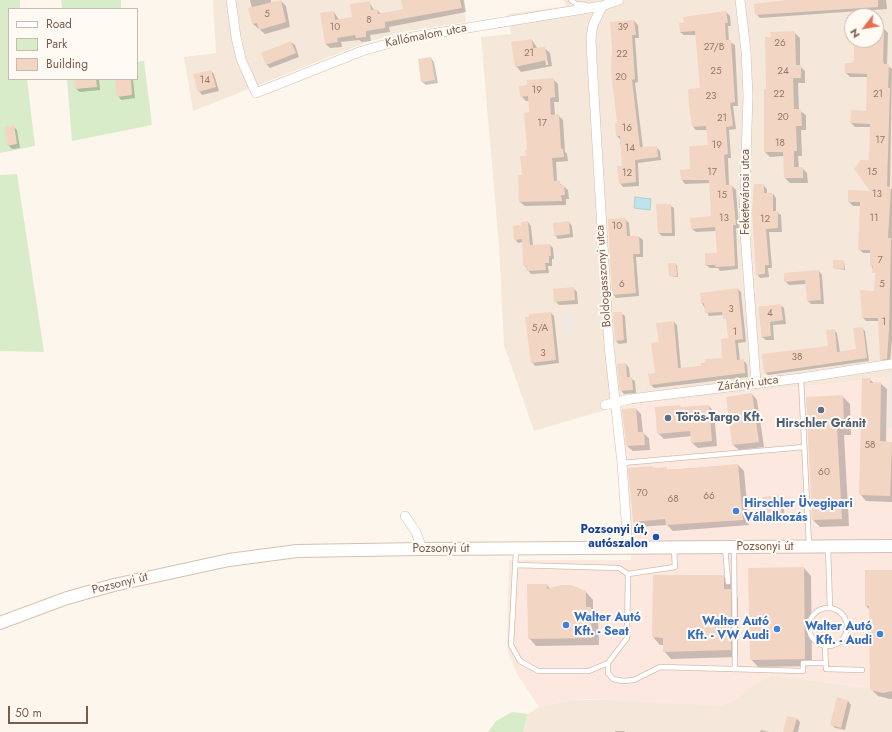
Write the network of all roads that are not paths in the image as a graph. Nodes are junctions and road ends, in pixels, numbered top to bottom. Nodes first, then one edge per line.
1 (231, 0) edge
2 (571, 0) edge
3 (620, 0) edge
4 (740, 0) edge
5 (602, 6) junction
6 (892, 364) edge
7 (801, 378) junction
8 (756, 383) junction
9 (614, 402) junction
10 (605, 404) dead end
11 (804, 447) junction
12 (622, 463) junction
13 (405, 516) dead end
14 (892, 546) edge
15 (674, 547) junction
16 (730, 547) junction
17 (809, 547) junction
18 (828, 547) junction
19 (516, 548) junction
20 (628, 548) junction
21 (422, 549) junction
22 (515, 565) junction
23 (628, 574) junction
24 (728, 582) dead end
25 (830, 608) junction
26 (0, 623) edge
27 (825, 646) junction
28 (608, 663) junction
29 (826, 663) junction
30 (735, 669) junction
31 (862, 670) dead end

1 - 5 street, Kallómalom utca
2 - 5 lane
3 - 5 street, Kallómalom utca
4 - 8 street, Feketevárosi utca
5 - 9 street, Boldogasszonyi utca
6 - 7 street, Zárányi utca
7 - 8 street, Zárányi utca
7 - 11 lane
8 - 9 street, Zárányi utca
9 - 10 street, Zárányi utca
9 - 12 street, Boldogasszonyi utca
11 - 12 lane
11 - 17 lane
12 - 20 street, Boldogasszonyi utca
13 - 21 street
14 - 18 main road, Pozsonyi út
15 - 16 main road, Pozsonyi út
15 - 20 main road, Pozsonyi út
15 - 23 lane
16 - 17 main road, Pozsonyi út
16 - 24 lane
16 - 30 lane
17 - 18 main road, Pozsonyi út
18 - 25 lane
19 - 20 main road, Pozsonyi út
19 - 21 main road, Pozsonyi út
19 - 22 lane
21 - 26 main road, Pozsonyi út
22 - 23 lane
22 - 28 lane
23 - 28 lane
25 - 27 lane
25 - 27 lane
27 - 29 lane
28 - 30 lane
29 - 30 lane
29 - 31 lane

